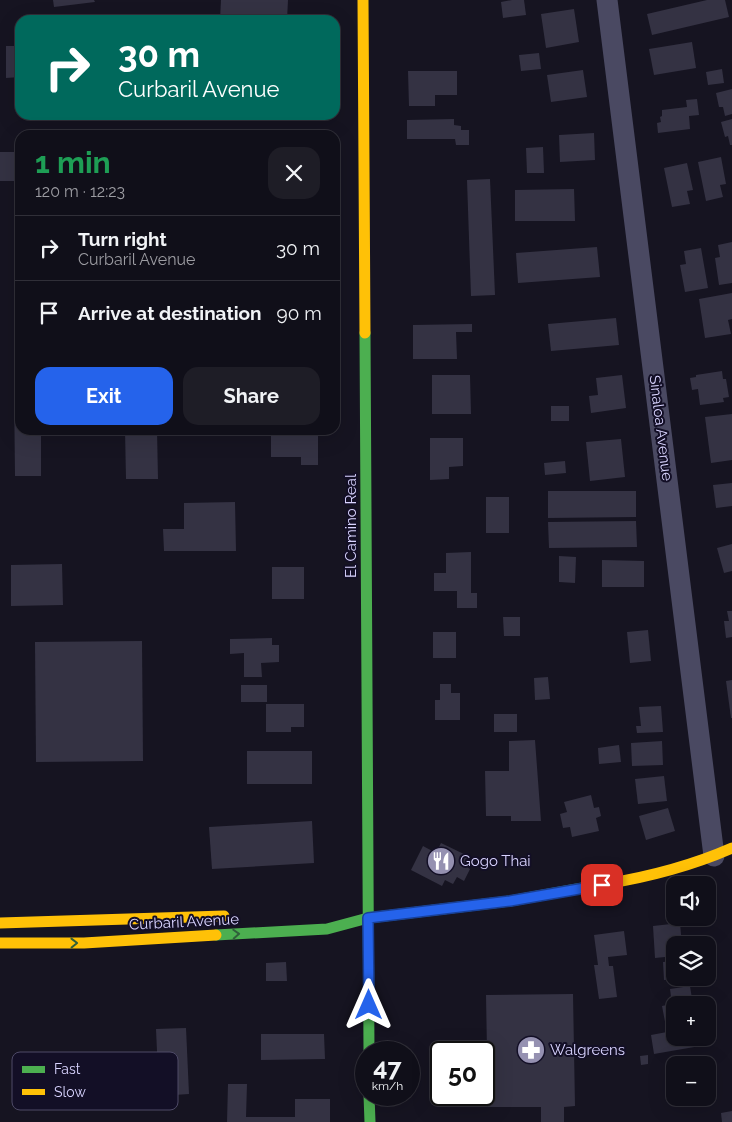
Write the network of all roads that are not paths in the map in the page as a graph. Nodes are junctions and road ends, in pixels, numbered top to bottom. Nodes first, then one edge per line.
1 (363, 0) edge
2 (607, 0) edge
3 (723, 852) edge
4 (336, 915) dead end
5 (240, 916) dead end
6 (368, 918) junction
7 (0, 923) edge
8 (0, 943) edge
9 (369, 1041) edge
10 (370, 1106) edge
11 (370, 1122) edge

1 - 6 main road, El Camino Real
2 - 3 street, Sinaloa Avenue
3 - 6 main road, Curbaril Avenue
4 - 6 main road, Curbaril Avenue
5 - 7 main road, Curbaril Avenue
8 -> 6 main road, Curbaril Avenue
6 - 9 main road, El Camino Real
10 - 11 main road

